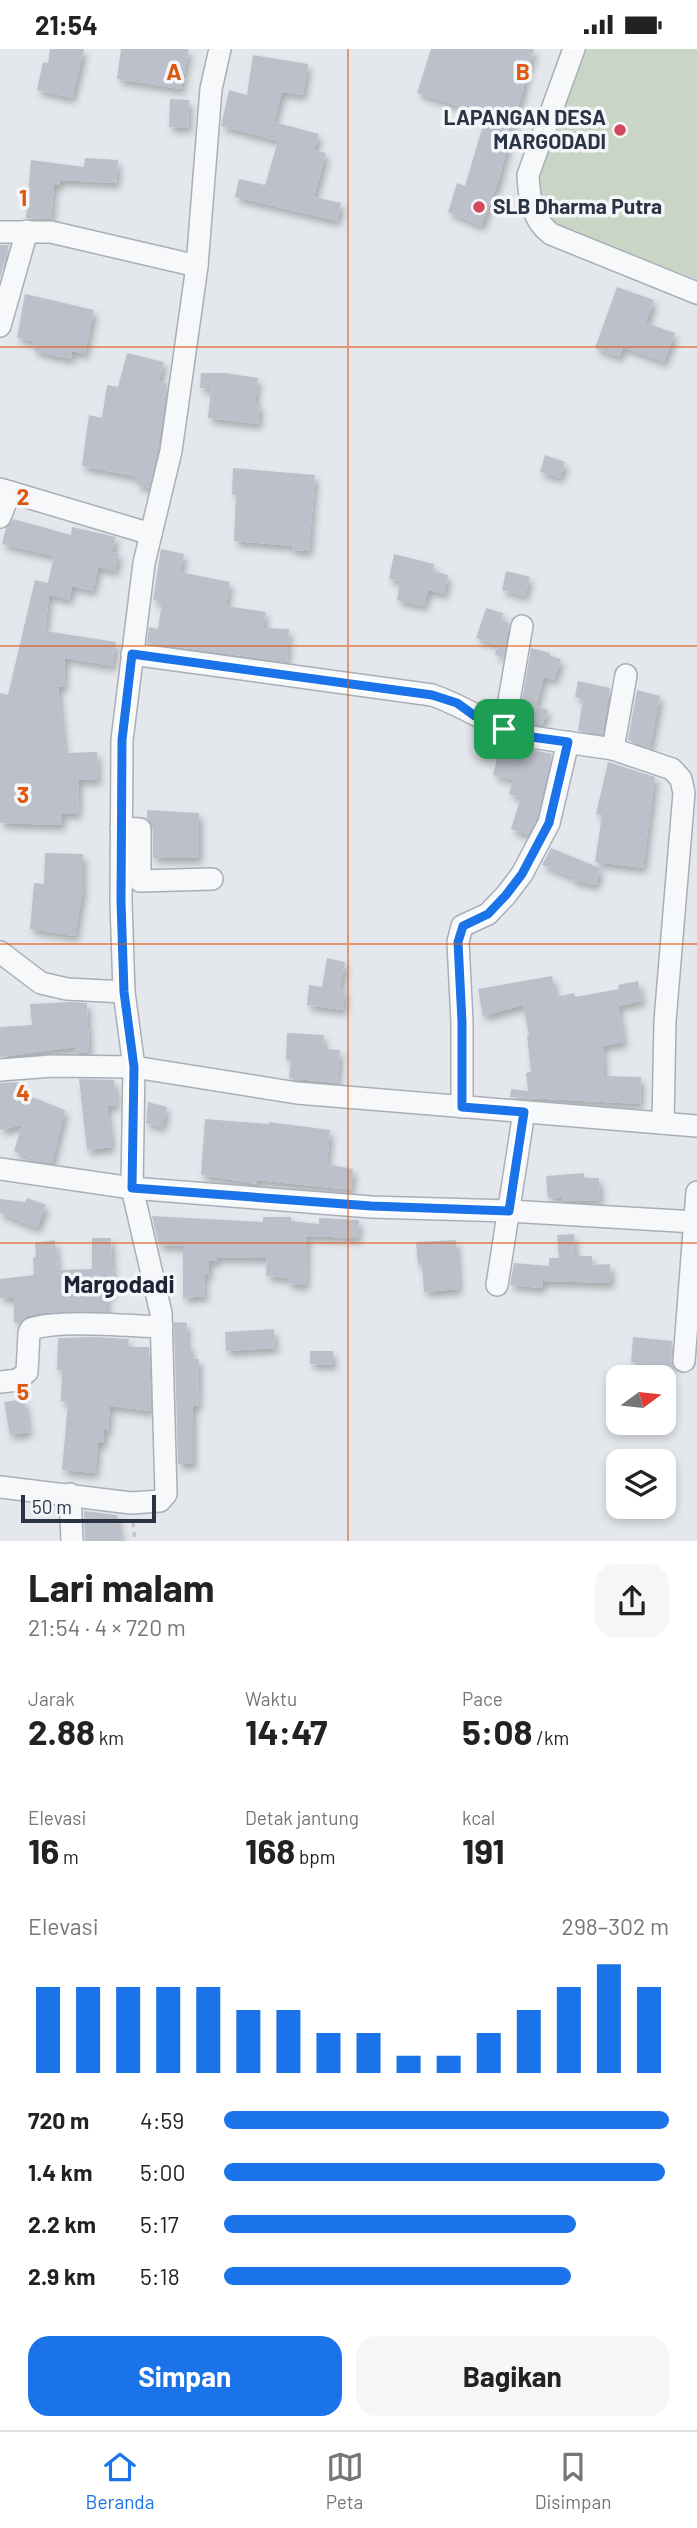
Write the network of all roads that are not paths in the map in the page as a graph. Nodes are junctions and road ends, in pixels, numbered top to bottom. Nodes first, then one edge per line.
1 (220, 49) edge
2 (574, 49) edge
3 (27, 231) junction
4 (0, 232) edge
5 (197, 266) junction
6 (697, 293) edge
7 (0, 326) edge
8 (5, 490) edge
9 (0, 517) edge
10 (150, 534) junction
11 (522, 627) dead end
12 (132, 654) junction
13 (626, 675) dead end
14 (504, 729) junction
15 (568, 742) junction
16 (613, 749) junction
17 (121, 828) junction
18 (212, 879) dead end
19 (0, 952) edge
20 (124, 992) junction
21 (134, 1067) junction
22 (0, 1070) edge
23 (462, 1107) junction
24 (524, 1112) junction
25 (663, 1123) junction
26 (697, 1126) edge
27 (0, 1169) edge
28 (132, 1188) junction
29 (697, 1192) edge
30 (509, 1211) junction
31 (695, 1221) junction
32 (497, 1285) dead end
33 (161, 1320) junction
34 (684, 1361) dead end
35 (0, 1382) edge
36 (0, 1487) edge
37 (70, 1494) junction
38 (72, 1541) edge

1 - 5 street
2 - 6 street
3 - 4 street
3 - 5 street
3 - 7 street
5 - 10 street
8 - 9 street
8 - 10 street
10 - 12 street
11 - 14 street
12 - 14 street
12 - 17 street
13 - 16 street
14 - 15 street
15 - 16 street
15 - 23 street
16 - 25 street
17 - 18 street
17 - 20 street
19 - 20 street
20 - 21 street
21 - 22 street
21 - 23 street
21 - 28 street
23 - 24 street
24 - 25 street
24 - 30 street
25 - 26 street
27 - 28 street
28 - 30 street
28 - 33 street
29 - 31 street
30 - 31 street
30 - 32 street
31 - 34 street
33 - 35 street
33 - 37 street
36 - 37 street
37 - 38 street

